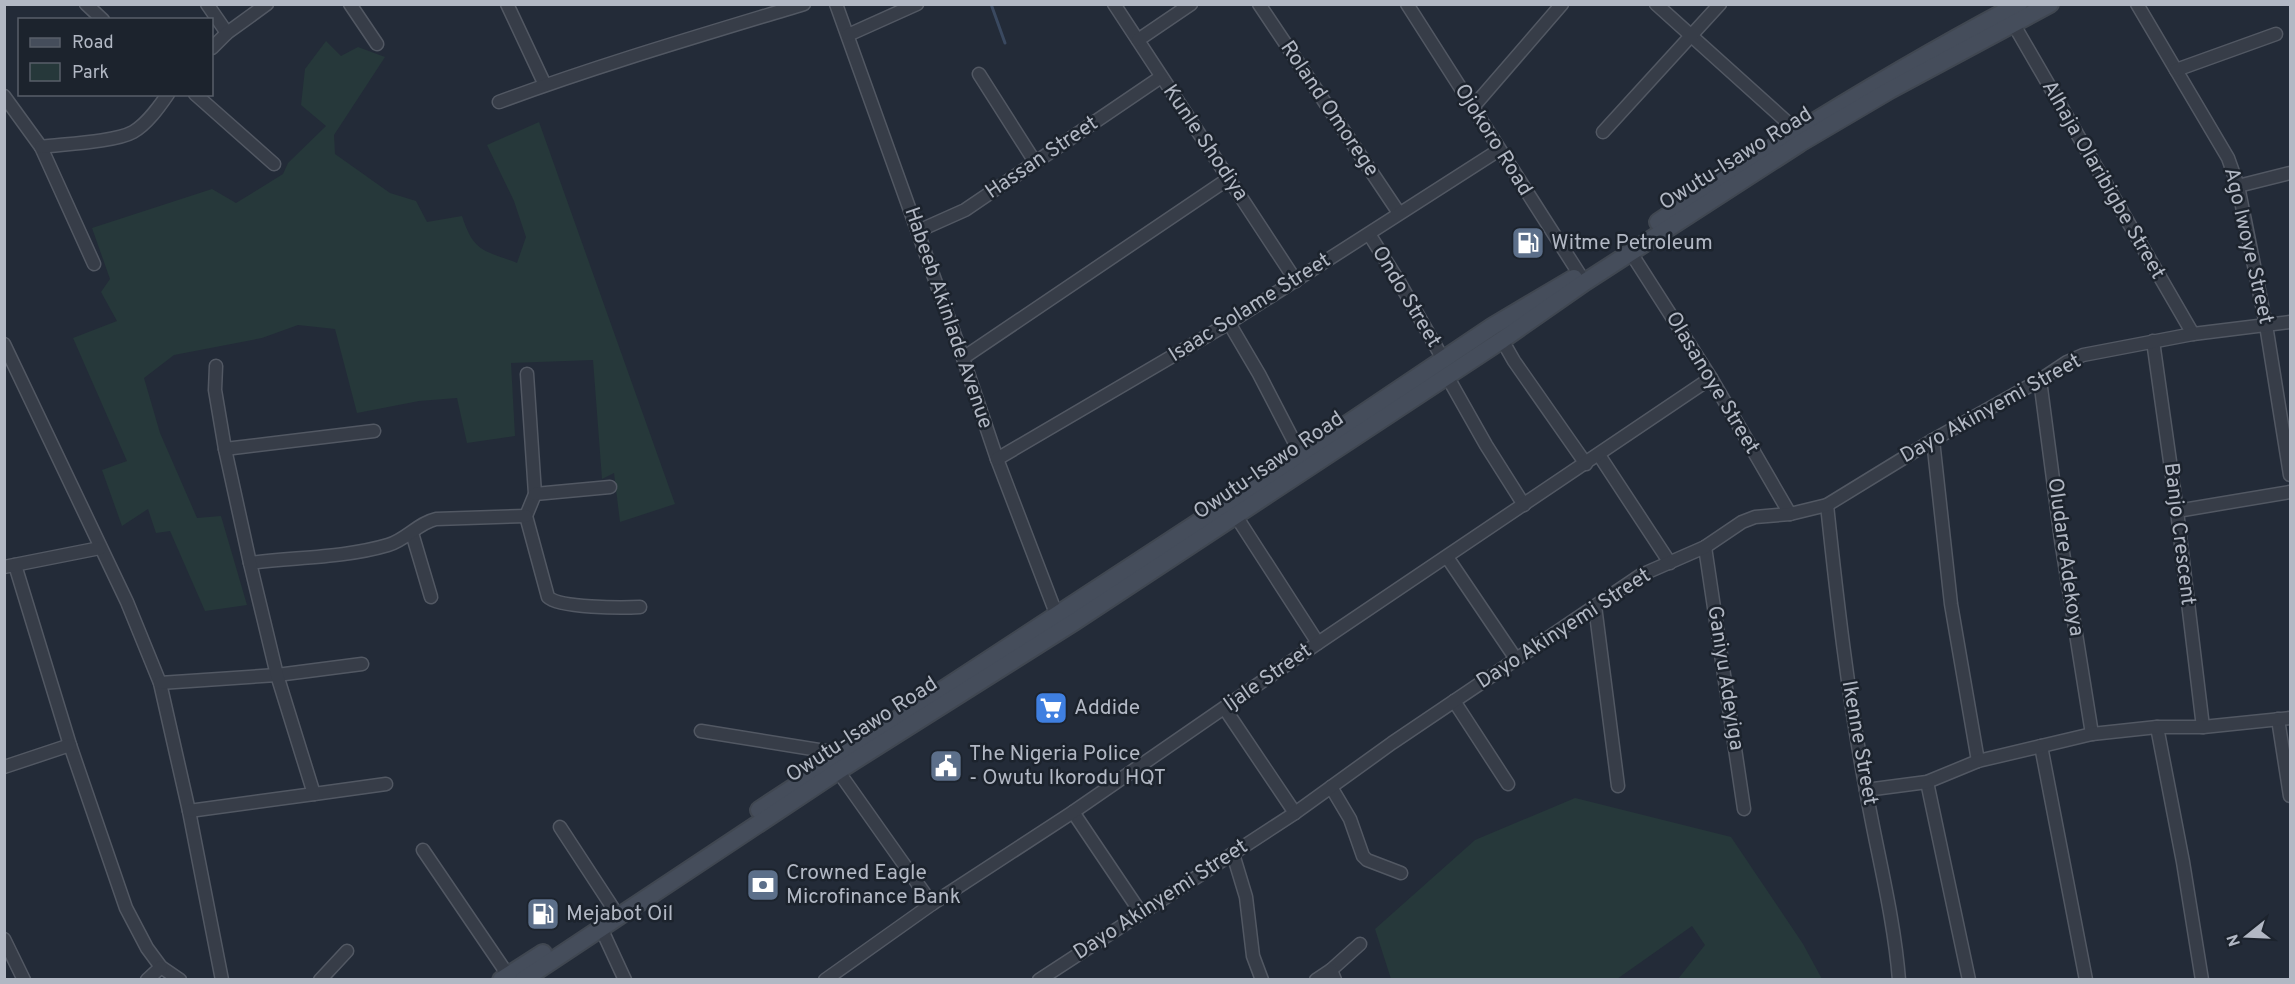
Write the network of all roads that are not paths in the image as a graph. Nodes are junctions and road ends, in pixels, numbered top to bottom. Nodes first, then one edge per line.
1 (86, 4) edge
2 (207, 4) edge
3 (267, 4) edge
4 (350, 4) edge
5 (507, 4) edge
6 (804, 4) edge
7 (836, 4) edge
8 (917, 4) edge
9 (1114, 4) edge
10 (1191, 4) edge
11 (1259, 4) edge
12 (1407, 4) edge
13 (1562, 4) edge
14 (1656, 4) edge
15 (1720, 4) edge
16 (2019, 4) edge
17 (2050, 4) edge
18 (2137, 4) edge
19 (101, 18) edge
20 (2014, 25) junction
21 (227, 33) junction
22 (2276, 34) dead end
23 (848, 35) junction
24 (1692, 35) junction
25 (1138, 40) junction
26 (377, 44) dead end
27 (213, 47) edge
28 (2176, 70) junction
29 (980, 75) dead end
30 (1161, 77) junction
31 (545, 85) junction
32 (4, 96) edge
33 (166, 96) edge
34 (197, 96) edge
35 (499, 102) dead end
36 (1473, 107) junction
37 (1797, 131) junction
38 (1603, 132) dead end
39 (41, 147) junction
40 (1499, 150) junction
41 (1035, 162) junction
42 (274, 164) dead end
43 (2290, 173) edge
44 (1228, 179) junction
45 (2238, 186) junction
46 (1399, 213) junction
47 (918, 231) junction
48 (1369, 234) junction
49 (1631, 253) junction
50 (94, 264) dead end
51 (1580, 274) junction
52 (1296, 281) junction
53 (2290, 322) edge
54 (1228, 323) junction
55 (2266, 325) junction
56 (2193, 334) junction
57 (1502, 340) junction
58 (2153, 341) junction
59 (4, 344) edge
60 (963, 358) junction
61 (216, 366) dead end
62 (1445, 368) junction
63 (527, 374) dead end
64 (1711, 378) junction
65 (2040, 380) junction
66 (374, 431) dead end
67 (1933, 440) junction
68 (225, 449) junction
69 (1301, 455) junction
70 (1599, 455) junction
71 (997, 459) junction
72 (1586, 464) junction
73 (2290, 475) edge
74 (610, 487) dead end
75 (2290, 492) edge
76 (535, 494) junction
77 (1524, 505) junction
78 (1827, 505) junction
79 (2177, 511) junction
80 (1790, 514) junction
81 (526, 516) junction
82 (1236, 516) junction
83 (412, 533) junction
84 (1705, 547) junction
85 (100, 548) junction
86 (1447, 557) junction
87 (250, 563) junction
88 (1670, 563) junction
89 (10, 566) edge
90 (431, 597) dead end
91 (1595, 606) junction
92 (640, 607) dead end
93 (1060, 612) junction
94 (1074, 622) junction
95 (1318, 643) junction
96 (1516, 659) junction
97 (362, 664) dead end
98 (277, 675) junction
99 (160, 683) junction
100 (1454, 701) junction
101 (1225, 709) junction
102 (2284, 718) edge
103 (2157, 727) junction
104 (2203, 727) junction
105 (701, 731) dead end
106 (2092, 734) junction
107 (70, 745) junction
108 (2041, 746) junction
109 (1978, 761) junction
110 (836, 765) junction
111 (4, 767) edge
112 (1927, 782) junction
113 (386, 784) dead end
114 (1508, 784) dead end
115 (1618, 786) dead end
116 (1331, 787) junction
117 (1866, 790) junction
118 (314, 794) junction
119 (2290, 796) edge
120 (1744, 808) dead end
121 (189, 811) junction
122 (1073, 812) junction
123 (1294, 813) junction
124 (560, 827) dead end
125 (423, 850) dead end
126 (1233, 854) junction
127 (1401, 873) dead end
128 (932, 904) junction
129 (613, 908) junction
130 (1141, 913) junction
131 (601, 928) junction
132 (4, 939) edge
133 (1360, 944) dead end
134 (347, 951) dead end
135 (161, 967) junction
136 (1056, 968) junction
137 (1333, 975) edge
138 (511, 978) edge
139 (830, 978) edge
140 (24, 980) edge
141 (147, 980) edge
142 (180, 980) edge
143 (222, 980) edge
144 (321, 980) edge
145 (625, 980) edge
146 (1039, 980) edge
147 (1064, 980) edge
148 (1262, 980) edge
149 (1316, 980) edge
150 (1899, 980) edge
151 (1970, 980) edge
152 (2086, 980) edge
153 (2202, 980) edge

1 - 19 street
2 - 21 street
3 - 21 street
4 - 26 street
5 - 31 street
6 - 31 street
7 - 23 street, Habeeb Akinlade Avenue
8 - 23 street
9 - 25 street, Kunle Shodiya
10 - 25 street
11 - 46 street, Roland Omorege
12 - 36 street, Ojokoro Road
13 - 36 street
14 - 24 street
15 - 24 street
16 - 37 street, Owutu-Isawo Road
17 - 20 street, Owutu-Isawo Road
18 - 28 street, Ago Iwoye Street
20 - 49 street, Owutu-Isawo Road
20 - 56 street, Alhaja Olaribigbe Street
21 - 27 street
22 - 28 street
23 - 47 street, Habeeb Akinlade Avenue
24 - 37 street
24 - 38 street
25 - 30 street, Kunle Shodiya
28 - 45 street, Ago Iwoye Street
29 - 41 street
30 - 41 street, Hassan Street
30 - 44 street, Kunle Shodiya
31 - 35 street
32 - 39 street
33 - 39 street
34 - 42 street
36 - 40 street, Ojokoro Road
37 - 51 street, Owutu-Isawo Road
39 - 50 street
40 - 46 street, Isaac Solame Street
40 - 51 street, Ojokoro Road
41 - 47 street, Hassan Street
43 - 45 street
44 - 52 street, Kunle Shodiya
44 - 60 street
45 - 55 street, Ago Iwoye Street
46 - 48 street, Isaac Solame Street
47 - 60 street, Habeeb Akinlade Avenue
48 - 52 street, Isaac Solame Street
48 - 62 street, Ondo Street
49 - 57 street, Owutu-Isawo Road
49 - 64 street, Olasanoye Street
51 - 62 street, Owutu-Isawo Road
52 - 54 street, Isaac Solame Street
53 - 55 street, Dayo Akinyemi Street
54 - 69 street
54 - 71 street, Isaac Solame Street
55 - 56 street, Dayo Akinyemi Street
55 - 73 street, Ago Iwoye Street
56 - 58 street, Dayo Akinyemi Street
57 - 62 street, Owutu-Isawo Road
57 - 72 street
58 - 65 street, Dayo Akinyemi Street
58 - 79 street, Banjo Crescent
59 - 85 street
60 - 71 street, Habeeb Akinlade Avenue
61 - 68 street
62 - 69 street, Owutu-Isawo Road
62 - 77 street, Ondo Street
62 - 82 street, Owutu-Isawo Road
63 - 76 street
64 - 70 street, Ijale Street
64 - 80 street, Olasanoye Street
65 - 67 street, Dayo Akinyemi Street
65 - 106 street, Oludare Adekoya
66 - 68 street
67 - 78 street, Dayo Akinyemi Street
67 - 109 street
68 - 87 street
69 - 93 street, Owutu-Isawo Road
70 - 72 street, Ijale Street
70 - 88 street
71 - 93 street, Habeeb Akinlade Avenue
72 - 77 street, Ijale Street
74 - 76 street
75 - 79 street
76 - 81 street
77 - 86 street, Ijale Street
78 - 80 street, Dayo Akinyemi Street
78 - 117 street, Ikenne Street
79 - 104 street, Banjo Crescent
80 - 84 street, Dayo Akinyemi Street
81 - 83 street
81 - 92 street
82 - 94 street, Owutu-Isawo Road
82 - 95 street
83 - 87 street
83 - 90 street
84 - 88 street, Dayo Akinyemi Street
84 - 120 street, Ganiyu Adeyiga
85 - 89 street
85 - 99 street
86 - 95 street, Ijale Street
86 - 96 street
87 - 98 street
88 - 91 street, Dayo Akinyemi Street
89 - 107 street
91 - 96 street, Dayo Akinyemi Street
91 - 115 street
93 - 94 street, Habeeb Akinlade Avenue
93 - 110 street, Owutu-Isawo Road
94 - 110 street, Owutu-Isawo Road
95 - 101 street, Ijale Street
96 - 100 street, Dayo Akinyemi Street
97 - 98 street
98 - 99 street
98 - 118 street
99 - 121 street
100 - 114 street
100 - 116 street, Dayo Akinyemi Street
101 - 122 street, Ijale Street
101 - 123 street
102 - 104 street
102 - 119 street
103 - 104 street
103 - 106 street
103 - 153 street
105 - 110 street
106 - 108 street
107 - 111 street
107 - 135 street
108 - 109 street
108 - 152 street
109 - 112 street
110 - 128 street
110 - 129 street, Owutu-Isawo Road
110 - 131 street, Owutu-Isawo Road
112 - 117 street
112 - 151 street
113 - 118 street
116 - 123 street, Dayo Akinyemi Street
116 - 127 street
117 - 150 street, Ikenne Street
118 - 121 street
121 - 143 street
122 - 128 street, Ijale Street
122 - 130 street
123 - 126 street, Dayo Akinyemi Street
124 - 129 street
125 - 138 street
126 - 130 street, Dayo Akinyemi Street
126 - 148 street
128 - 139 street, Ijale Street
129 - 138 street, Owutu-Isawo Road
130 - 136 street, Dayo Akinyemi Street
131 - 138 street, Owutu-Isawo Road
131 - 145 street
132 - 140 street
133 - 137 street
134 - 144 street
135 - 141 street
135 - 142 street
136 - 146 street, Dayo Akinyemi Street
136 - 147 street
137 - 149 street

